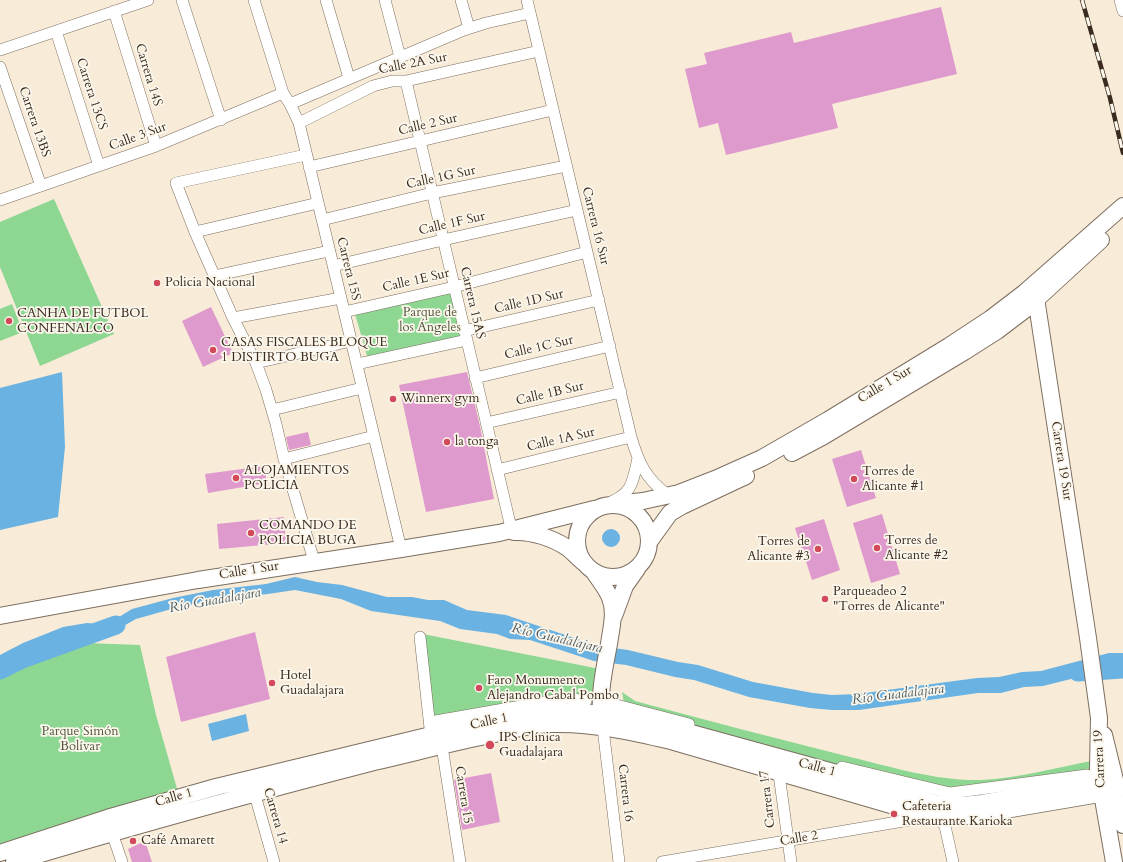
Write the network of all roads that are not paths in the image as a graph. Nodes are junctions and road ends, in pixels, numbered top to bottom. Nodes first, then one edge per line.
1 (148, 0) edge
2 (182, 0) edge
3 (254, 0) edge
4 (326, 0) edge
5 (385, 0) edge
6 (461, 0) edge
7 (527, 0) edge
8 (1120, 0) edge
9 (114, 11) junction
10 (1123, 11) edge
11 (530, 13) junction
12 (469, 28) junction
13 (56, 31) junction
14 (0, 50) edge
15 (539, 50) junction
16 (400, 57) junction
17 (0, 67) edge
18 (350, 78) junction
19 (406, 81) junction
20 (283, 93) junction
21 (290, 104) junction
22 (553, 110) junction
23 (221, 120) junction
24 (299, 123) junction
25 (420, 141) junction
26 (156, 146) junction
27 (306, 155) junction
28 (99, 166) junction
29 (566, 166) junction
30 (309, 167) junction
31 (41, 186) junction
32 (432, 193) junction
33 (0, 200) edge
34 (318, 203) junction
35 (1123, 206) edge
36 (577, 210) junction
37 (1123, 219) edge
38 (322, 220) junction
39 (194, 232) junction
40 (443, 240) junction
41 (329, 251) junction
42 (587, 252) junction
43 (333, 266) junction
44 (214, 276) junction
45 (454, 287) junction
46 (1035, 292) junction
47 (341, 298) junction
48 (599, 300) junction
49 (344, 312) junction
50 (233, 318) junction
51 (465, 336) junction
52 (351, 341) junction
53 (610, 346) junction
54 (256, 363) junction
55 (357, 364) junction
56 (475, 378) junction
57 (362, 388) junction
58 (621, 392) junction
59 (272, 410) junction
60 (486, 424) junction
61 (374, 436) junction
62 (632, 438) junction
63 (638, 458) junction
64 (284, 459) junction
65 (497, 470) junction
66 (668, 495) junction
67 (604, 506) junction
68 (670, 513) junction
69 (507, 531) junction
70 (649, 542) junction
71 (401, 549) junction
72 (314, 561) junction
73 (641, 563) junction
74 (589, 568) junction
75 (0, 616) edge
76 (612, 621) junction
77 (420, 637) dead end
78 (586, 701) dead end
79 (603, 704) junction
80 (565, 710) junction
81 (1099, 718) joint
82 (435, 733) junction
83 (778, 764) junction
84 (1104, 784) junction
85 (252, 785) junction
86 (982, 803) junction
87 (936, 816) junction
88 (110, 825) junction
89 (1123, 825) edge
90 (787, 841) junction
91 (0, 853) edge
92 (14, 862) edge
93 (122, 862) edge
94 (274, 862) edge
95 (460, 862) edge
96 (619, 862) edge
97 (662, 862) edge
98 (791, 862) edge
99 (953, 862) edge
100 (1114, 862) edge

1 - 9 street
2 - 23 street
3 - 20 street, Carrera 15S
4 - 18 street
5 - 16 street
6 - 12 street
7 - 11 street, Carrera 16 Sur
8 - 10 street
9 - 13 street
9 - 26 street, Carrera 14S
11 - 12 street
11 - 15 street, Carrera 16 Sur
12 - 16 street
13 - 14 street
13 - 28 street, Carrera 13CS
15 - 19 street, Calle 2A Sur
15 - 22 street, Carrera 16 Sur
16 - 18 street
17 - 31 street, Carrera 13BS
18 - 21 street
19 - 24 street, Calle 2A Sur
19 - 25 street, Carrera 15AS
20 - 21 street, Carrera 15S
20 - 23 street, Calle 3 Sur
21 - 24 street, Carrera 15S
22 - 25 street, Calle 2 Sur
22 - 29 street, Carrera 16 Sur
23 - 26 street, Calle 3 Sur
24 - 27 street, Carrera 15S
25 - 30 street, Calle 2 Sur
25 - 32 street, Carrera 15AS
26 - 28 street, Calle 3 Sur
27 - 30 street, Carrera 15S
27 - 39 street
28 - 31 street, Calle 3 Sur
29 - 32 street, Calle 1G Sur
29 - 36 street, Carrera 16 Sur
30 - 34 street, Carrera 15S
31 - 33 street, Calle 3 Sur
32 - 38 street, Calle 1G Sur
32 - 40 street, Carrera 15AS
34 - 38 street, Carrera 15S
34 - 39 street
35 - 46 main road, Calle 1 Sur
36 - 40 street, Calle 1F Sur
36 - 42 street, Carrera 16 Sur
37 - 46 main road, Calle 1 Sur
38 - 41 street, Carrera 15S
39 - 44 street
40 - 43 street, Calle 1F Sur
40 - 45 street, Carrera 15AS
41 - 43 street, Carrera 15S
41 - 44 street
42 - 45 street, Calle 1E Sur
42 - 48 street, Carrera 16 Sur
43 - 47 street, Carrera 15S
44 - 50 street
45 - 49 street, Calle 1E Sur
45 - 51 street, Carrera 15AS
46 - 66 main road, Calle 1 Sur
46 - 68 main road, Calle 1 Sur
46 - 81 main road, Carrera 19 Sur
47 - 49 street, Carrera 15S
47 - 50 street
48 - 51 street, Calle 1D Sur
48 - 53 street, Carrera 16 Sur
49 - 52 street, Carrera 15S
50 - 54 street
51 - 55 street
51 - 56 street, Carrera 15AS
52 - 54 street
52 - 55 street, Carrera 15S
53 - 56 street, Calle 1C Sur
53 - 58 street, Carrera 16 Sur
54 - 59 street
55 - 57 street, Carrera 15S
56 - 60 street, Carrera 15AS
57 - 59 street
57 - 61 street, Carrera 15S
58 - 60 street, Calle 1B Sur
58 - 62 street, Carrera 16 Sur
59 - 64 street
60 - 65 street, Carrera 15AS
61 - 64 street
61 - 71 street, Carrera 15S
62 - 63 street, Carrera 16 Sur
62 - 65 street, Calle 1A Sur
63 - 66 street, Carrera 16 Sur
63 - 67 street
64 - 72 street
65 - 69 street, Carrera 15AS
66 - 67 main road, Calle 1 Sur
66 - 68 street
67 - 69 main road, Calle 1 Sur
67 - 70 main road
67 - 74 main road
68 - 70 main road, Calle 1 Sur
69 - 71 main road, Calle 1 Sur
69 - 74 main road, Calle 1 Sur
70 - 73 main road
71 - 72 main road, Calle 1 Sur
72 - 75 main road, Calle 1 Sur
73 - 74 main road
73 - 76 main road
74 - 76 main road
76 - 79 main road
77 - 82 street, Carrera 15
78 - 82 street
79 - 80 main road, Calle 1
79 - 80 main road
79 - 82 main road, Calle 1
79 - 83 main road, Calle 1
79 - 83 main road, Calle 1
79 - 84 street
79 - 96 street, Carrera 16
80 - 82 main road, Calle 1
81 - 84 main road, Carrera 19
82 - 85 main road, Calle 1
82 - 95 street, Carrera 15
83 - 86 main road, Calle 1
83 - 87 main road, Calle 1
83 - 90 street, Carrera 17
84 - 86 main road, Calle 2
84 - 87 main road, Calle 2
84 - 89 main road, Carrera 19
84 - 100 main road, Carrera 19
85 - 88 main road, Calle 1
85 - 94 street, Carrera 14
86 - 87 street, Calle 2
87 - 90 street, Calle 2
87 - 99 street
88 - 91 main road, Calle 1
88 - 92 main road, Calle 1
88 - 93 street
90 - 97 street, Calle 2
90 - 98 street, Carrera 17

